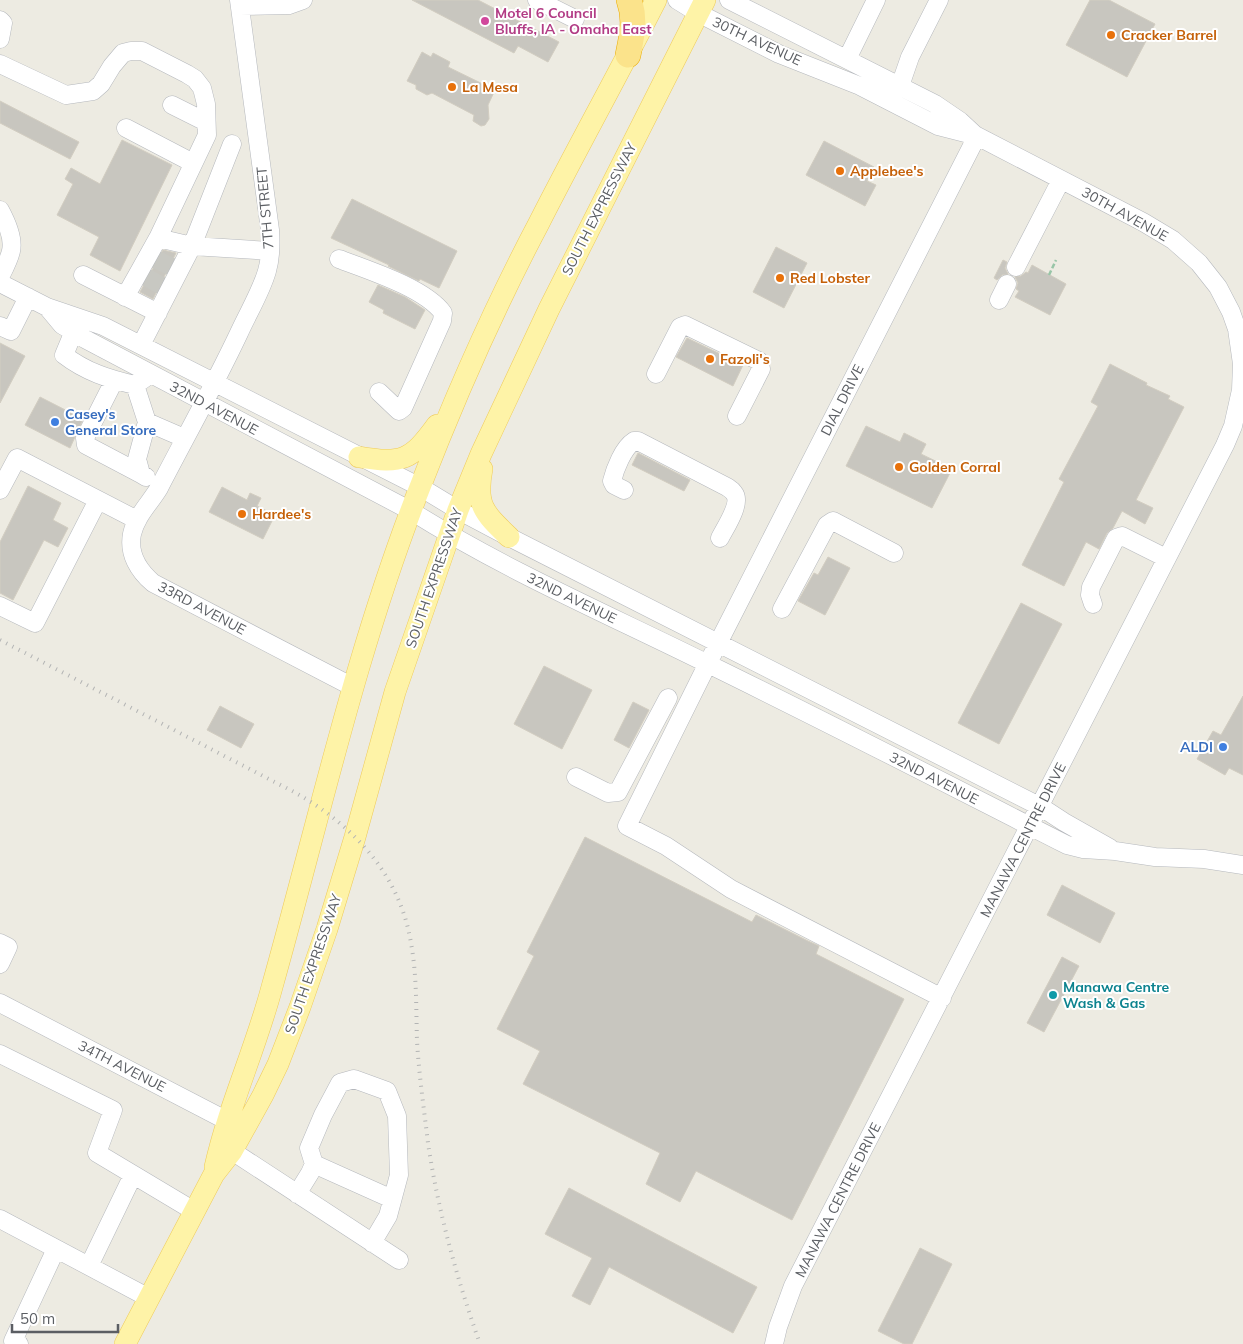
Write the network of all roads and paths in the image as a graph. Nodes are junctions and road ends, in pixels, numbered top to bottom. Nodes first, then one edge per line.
1 (303, 0) edge
2 (537, 0) edge
3 (629, 0) edge
4 (656, 0) edge
5 (677, 0) edge
6 (729, 0) edge
7 (876, 0) edge
8 (939, 0) edge
9 (239, 3) edge
10 (702, 7) edge
11 (574, 19) dead end
12 (0, 20) edge
13 (0, 39) edge
14 (628, 56) junction
15 (847, 59) junction
16 (0, 64) edge
17 (900, 86) junction
18 (172, 105) dead end
19 (126, 128) dead end
20 (207, 129) junction
21 (977, 136) junction
22 (232, 144) junction
23 (259, 146) junction
24 (193, 164) junction
25 (1062, 180) junction
26 (0, 210) edge
27 (6, 238) edge
28 (158, 238) junction
29 (192, 246) junction
30 (270, 251) junction
31 (339, 259) dead end
32 (1056, 260) dead end
33 (1016, 267) dead end
34 (1049, 274) dead end
35 (83, 276) dead end
36 (0, 277) edge
37 (0, 283) edge
38 (28, 297) junction
39 (125, 297) junction
40 (158, 313) junction
41 (75, 324) junction
42 (0, 326) edge
43 (1237, 330) joint
44 (140, 345) junction
45 (151, 374) junction
46 (656, 374) dead end
47 (114, 381) junction
48 (214, 384) junction
49 (135, 385) junction
50 (379, 392) dead end
51 (457, 396) junction
52 (204, 403) junction
53 (737, 416) dead end
54 (147, 422) junction
55 (184, 438) junction
56 (488, 438) junction
57 (359, 457) junction
58 (141, 474) junction
59 (159, 486) junction
60 (420, 487) junction
61 (0, 490) edge
62 (624, 490) dead end
63 (98, 500) junction
64 (458, 510) junction
65 (410, 511) junction
66 (137, 520) junction
67 (449, 535) junction
68 (509, 537) junction
69 (720, 538) dead end
70 (894, 553) dead end
71 (1166, 558) junction
72 (1093, 604) dead end
73 (0, 606) edge
74 (782, 609) dead end
75 (718, 643) junction
76 (708, 663) junction
77 (353, 688) junction
78 (668, 698) dead end
79 (576, 777) dead end
80 (1040, 807) junction
81 (1030, 826) junction
82 (1115, 850) junction
83 (1243, 865) edge
84 (0, 944) edge
85 (0, 964) edge
86 (942, 998) junction
87 (0, 1002) edge
88 (0, 1054) edge
89 (236, 1125) junction
90 (226, 1148) junction
91 (314, 1164) junction
92 (133, 1175) junction
93 (297, 1194) junction
94 (392, 1199) junction
95 (194, 1211) junction
96 (0, 1219) edge
97 (372, 1242) junction
98 (56, 1248) junction
99 (399, 1260) dead end
100 (89, 1266) junction
101 (149, 1298) junction
102 (19, 1344) edge
103 (125, 1344) edge
104 (774, 1344) edge

1 - 9 street
2 - 11 street
3 - 14 highway
4 - 14 main road, SOUTH EXPRESSWAY
5 - 10 street, 30TH AVENUE
6 - 15 street, 30TH AVENUE
7 - 15 street
8 - 17 street
9 - 23 street, 7TH STREET
10 - 21 street, 30TH AVENUE
10 - 56 main road, SOUTH EXPRESSWAY
12 - 13 street
14 - 51 main road, SOUTH EXPRESSWAY
15 - 17 street, 30TH AVENUE
16 - 20 street
17 - 21 street, 30TH AVENUE
18 - 20 street
19 - 24 street
20 - 22 street
20 - 24 street
21 - 25 street, 30TH AVENUE
21 - 75 street, DIAL DRIVE
22 - 23 street
22 - 29 street
23 - 30 street, 7TH STREET
24 - 28 street
25 - 33 street
25 - 43 street, 30TH AVENUE
26 - 27 street
27 - 36 street
28 - 29 street
28 - 39 street
29 - 30 street
29 - 40 street
30 - 48 street, 7TH STREET
31 - 50 street
32 - 34 path
35 - 39 street
37 - 38 street, 32ND AVENUE
38 - 41 street, 32ND AVENUE
38 - 42 street
39 - 40 street
40 - 44 street
41 - 44 street, 32ND AVENUE
41 - 45 street, 32ND AVENUE
41 - 47 street
43 - 71 street, MANAWA CENTRE DRIVE
44 - 48 street, 32ND AVENUE
45 - 49 street
45 - 52 street, 32ND AVENUE
46 - 53 street
47 - 49 street
47 - 58 street
48 - 52 street, 7TH STREET
48 - 57 street, 32ND AVENUE
49 - 54 street
51 - 57 main road
51 - 60 main road, SOUTH EXPRESSWAY
52 - 55 street, 33RD AVENUE
52 - 65 street, 32ND AVENUE
54 - 55 street
54 - 58 street
55 - 59 street, 33RD AVENUE
56 - 64 main road, SOUTH EXPRESSWAY
56 - 68 main road
57 - 60 street, 32ND AVENUE
58 - 59 street
59 - 66 street, 33RD AVENUE
60 - 64 street, 32ND AVENUE
60 - 65 main road, SOUTH EXPRESSWAY
61 - 63 street
62 - 69 street
63 - 66 street
63 - 73 street
64 - 67 main road, SOUTH EXPRESSWAY
64 - 68 street, 32ND AVENUE
65 - 67 street, 32ND AVENUE
65 - 77 main road, SOUTH EXPRESSWAY
66 - 77 street, 33RD AVENUE
67 - 76 street, 32ND AVENUE
67 - 89 main road, SOUTH EXPRESSWAY
68 - 75 street, 32ND AVENUE
70 - 74 street
71 - 72 street
71 - 80 street, MANAWA CENTRE DRIVE
75 - 76 street, DIAL DRIVE
75 - 80 street, 32ND AVENUE
76 - 81 street, 32ND AVENUE
76 - 86 street, DIAL DRIVE
77 - 89 main road, SOUTH EXPRESSWAY
78 - 79 street
80 - 81 street, MANAWA CENTRE DRIVE
80 - 82 street, 32ND AVENUE
81 - 82 street, 32ND AVENUE
81 - 86 street, MANAWA CENTRE DRIVE
82 - 83 street, 32ND AVENUE
84 - 85 street
86 - 104 street, MANAWA CENTRE DRIVE
87 - 89 street, 34TH AVENUE
88 - 92 street
89 - 90 main road, SOUTH EXPRESSWAY
90 - 93 street
90 - 95 main road, SOUTH EXPRESSWAY
91 - 93 street
91 - 94 street
91 - 94 street
92 - 95 street
92 - 100 street
93 - 97 street
94 - 97 street
95 - 101 main road, SOUTH EXPRESSWAY
96 - 98 street
97 - 99 street
98 - 100 street
98 - 102 street
100 - 101 street
101 - 103 main road, SOUTH EXPRESSWAY

